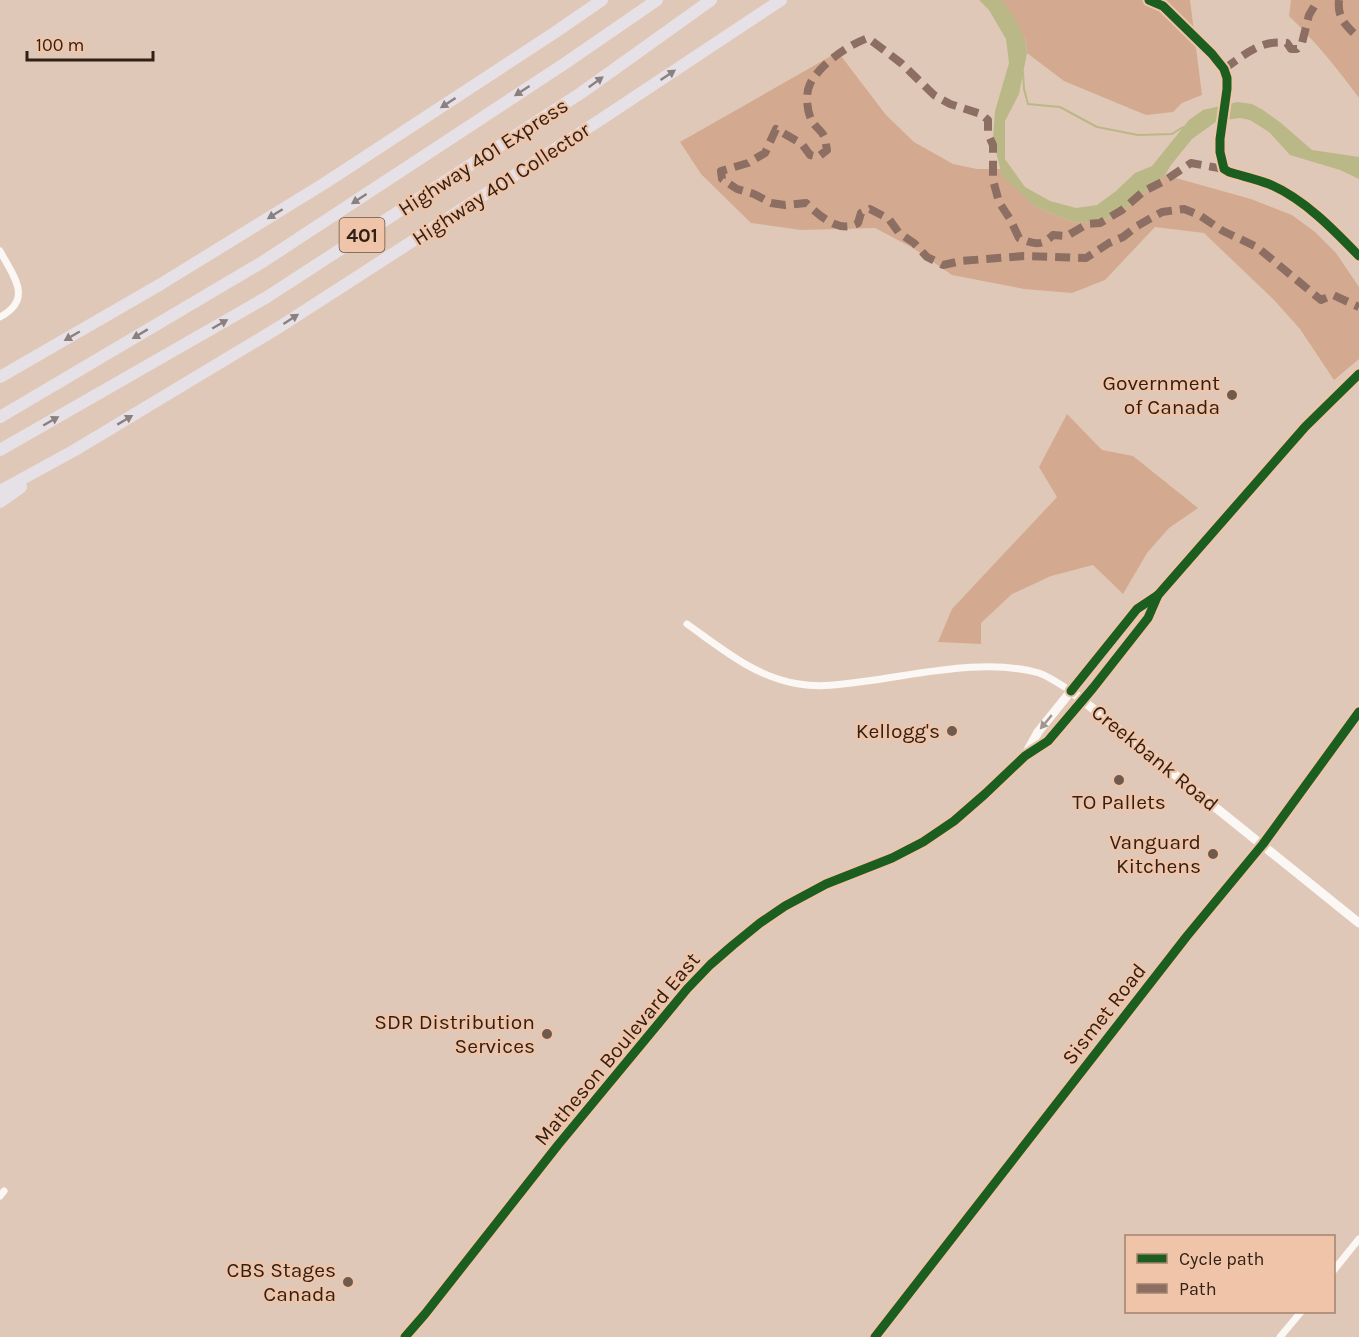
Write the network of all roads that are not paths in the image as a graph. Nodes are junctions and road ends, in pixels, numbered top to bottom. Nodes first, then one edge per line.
1 (602, 0) edge
2 (657, 0) edge
3 (711, 0) edge
4 (781, 0) edge
5 (0, 251) edge
6 (0, 317) edge
7 (1359, 374) edge
8 (0, 377) edge
9 (0, 417) edge
10 (0, 450) edge
11 (75, 450) junction
12 (0, 491) edge
13 (0, 502) edge
14 (1158, 595) junction
15 (687, 624) dead end
16 (1071, 691) junction
17 (1083, 700) junction
18 (1359, 711) edge
19 (1025, 756) junction
20 (1263, 844) junction
21 (1359, 923) edge
22 (1359, 1239) edge
23 (1335, 1269) edge
24 (1298, 1313) edge
25 (405, 1337) edge
26 (875, 1337) edge
27 (1280, 1337) edge

1 -> 8 highway
2 -> 9 highway, Highway 401 Express / 401
10 -> 3 highway, Highway 401 Express / 401
11 -> 4 highway, Highway 401 Collector / 401
5 - 6 street
7 - 14 street, Matheson Boulevard East
11 - 12 highway, Highway 401 Collector / 401
11 - 13 highway
14 - 16 street, Matheson Boulevard East
14 - 17 street, Matheson Boulevard East
15 - 16 street, Creekbank Road
16 - 17 street, Creekbank Road
16 -> 19 street, Matheson Boulevard East
17 - 19 street, Matheson Boulevard East
17 - 20 street, Creekbank Road
18 - 20 street, Sismet Road
19 - 25 street, Matheson Boulevard East
20 - 21 street, Creekbank Road
20 - 26 street, Sismet Road
22 - 23 street
24 - 27 street

